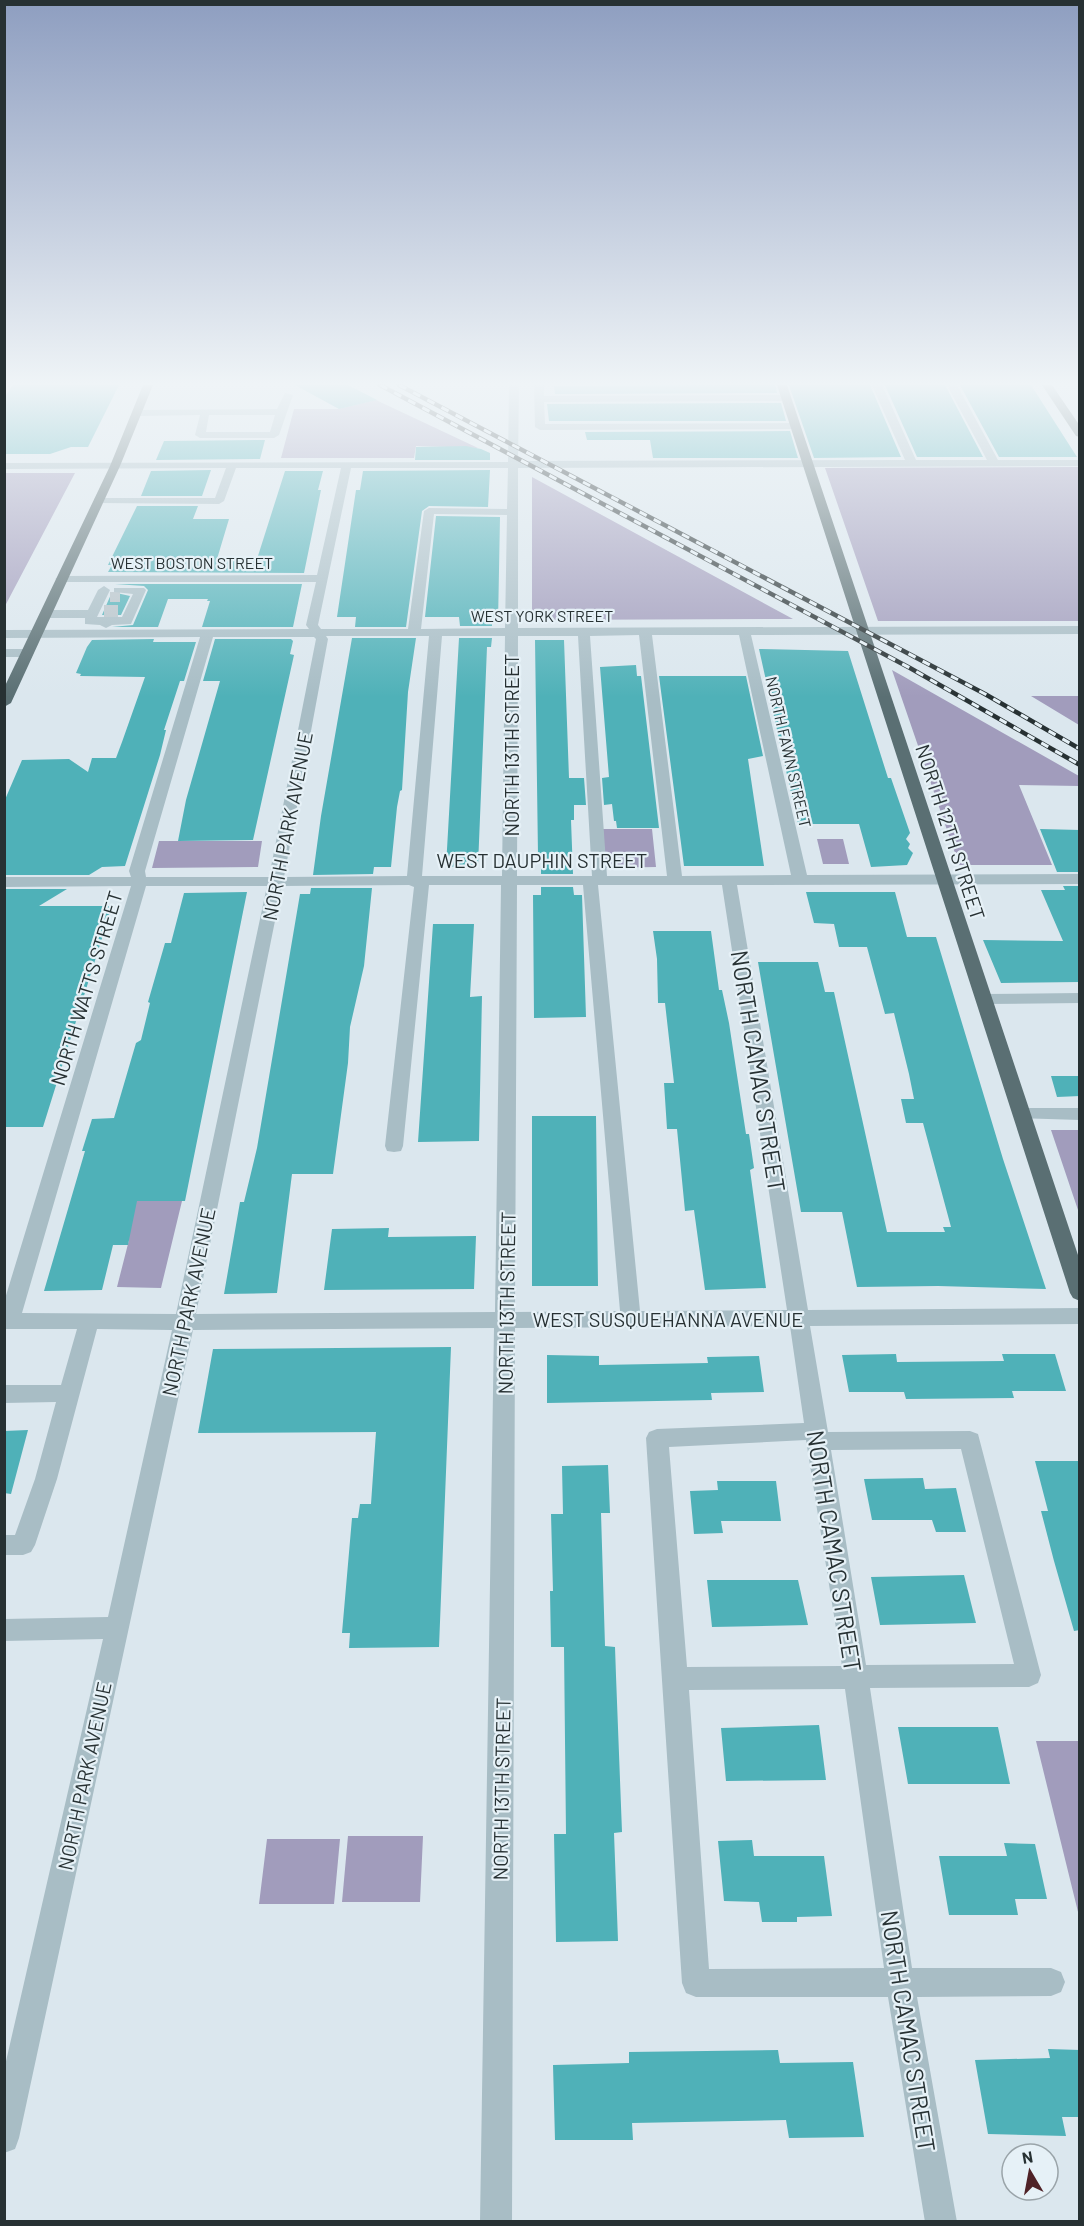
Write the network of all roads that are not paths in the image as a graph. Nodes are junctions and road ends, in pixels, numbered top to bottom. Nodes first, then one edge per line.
1 (104, 489) edge
2 (224, 489) edge
3 (343, 489) edge
4 (514, 489) edge
5 (815, 489) edge
6 (99, 500) junction
7 (514, 512) junction
8 (322, 578) junction
9 (59, 585) junction
10 (113, 606) junction
11 (46, 614) junction
12 (1080, 630) edge
13 (645, 631) junction
14 (744, 631) junction
15 (862, 631) junction
16 (208, 632) junction
17 (414, 632) junction
18 (436, 632) junction
19 (512, 632) junction
20 (584, 632) junction
21 (316, 633) junction
22 (4, 634) edge
23 (37, 634) junction
24 (4, 653) edge
25 (28, 653) junction
26 (4, 703) edge
27 (1080, 879) edge
28 (278, 880) junction
29 (800, 880) junction
30 (945, 880) junction
31 (595, 881) junction
32 (675, 881) junction
33 (729, 881) junction
34 (4, 882) edge
35 (140, 882) junction
36 (418, 882) junction
37 (510, 882) junction
38 (1080, 998) edge
39 (984, 999) junction
40 (1022, 1114) junction
41 (1080, 1114) edge
42 (394, 1146) dead end
43 (1080, 1293) edge
44 (1080, 1316) edge
45 (798, 1318) junction
46 (631, 1319) junction
47 (506, 1320) junction
48 (7, 1321) edge
49 (88, 1322) junction
50 (184, 1322) junction
51 (70, 1393) junction
52 (4, 1394) edge
53 (817, 1436) junction
54 (4, 1545) edge
55 (117, 1628) junction
56 (4, 1630) edge
57 (856, 1678) junction
58 (676, 1679) junction
59 (1051, 1982) dead end
60 (900, 1983) junction
61 (4, 2138) edge
62 (496, 2222) edge
63 (941, 2222) edge

1 - 6 main road
2 - 6 street
3 - 8 street, NORTH PARK AVENUE
4 - 7 street, NORTH 13TH STREET
5 - 15 main road, NORTH 12TH STREET
6 - 9 main road
7 - 17 street
7 - 19 street, NORTH 13TH STREET
8 - 10 street, WEST BOSTON STREET
8 - 21 street, NORTH PARK AVENUE
9 - 10 street
9 - 10 street, WEST BOSTON STREET
9 - 11 main road
10 - 11 street
10 - 16 street, WEST YORK STREET
10 - 23 street, WEST YORK STREET
11 - 23 main road
12 - 15 street, WEST YORK STREET
13 - 14 street, WEST YORK STREET
13 - 20 street, WEST YORK STREET
13 - 32 street
14 - 15 street, WEST YORK STREET
14 - 29 street, NORTH FAWN STREET
15 - 30 main road, NORTH 12TH STREET
16 - 21 street, WEST YORK STREET
16 - 35 street, NORTH WATTS STREET
17 - 18 street, WEST YORK STREET
17 - 21 street, WEST YORK STREET
18 - 19 street, WEST YORK STREET
18 - 36 street
19 - 20 street, WEST YORK STREET
19 - 37 street, NORTH 13TH STREET
20 - 31 street
21 - 28 street, NORTH PARK AVENUE
22 - 23 street, WEST YORK STREET
23 - 25 main road
24 - 25 street
25 - 26 main road
27 - 30 street, WEST DAUPHIN STREET
28 - 35 street, WEST DAUPHIN STREET
28 - 36 street, WEST DAUPHIN STREET
28 - 50 street, NORTH PARK AVENUE
29 - 30 street, WEST DAUPHIN STREET
29 - 33 street, WEST DAUPHIN STREET
30 - 39 main road, NORTH 12TH STREET
31 - 32 street, WEST DAUPHIN STREET
31 - 37 street, WEST DAUPHIN STREET
31 - 46 street
32 - 33 street, WEST DAUPHIN STREET
33 - 45 street, NORTH CAMAC STREET
34 - 35 street, WEST DAUPHIN STREET
35 - 48 street, NORTH WATTS STREET
36 - 37 street, WEST DAUPHIN STREET
36 - 42 street
37 - 47 street, NORTH 13TH STREET
38 - 39 street
39 - 40 main road, NORTH 12TH STREET
40 - 41 street
40 - 43 main road, NORTH 12TH STREET
44 - 45 street, WEST SUSQUEHANNA AVENUE
45 - 46 street, WEST SUSQUEHANNA AVENUE
45 - 53 street, NORTH CAMAC STREET
46 - 47 street, WEST SUSQUEHANNA AVENUE
47 - 50 street, WEST SUSQUEHANNA AVENUE
47 - 62 street, NORTH 13TH STREET
48 - 49 street, WEST SUSQUEHANNA AVENUE
49 - 50 street, WEST SUSQUEHANNA AVENUE
49 - 51 street
50 - 55 street, NORTH PARK AVENUE
51 - 52 street
51 - 54 street
53 - 57 street, NORTH CAMAC STREET
53 - 57 street
53 - 58 street
55 - 56 street
55 - 61 street, NORTH PARK AVENUE
57 - 58 street
57 - 60 street, NORTH CAMAC STREET
58 - 60 street
59 - 60 street
60 - 63 street, NORTH CAMAC STREET

